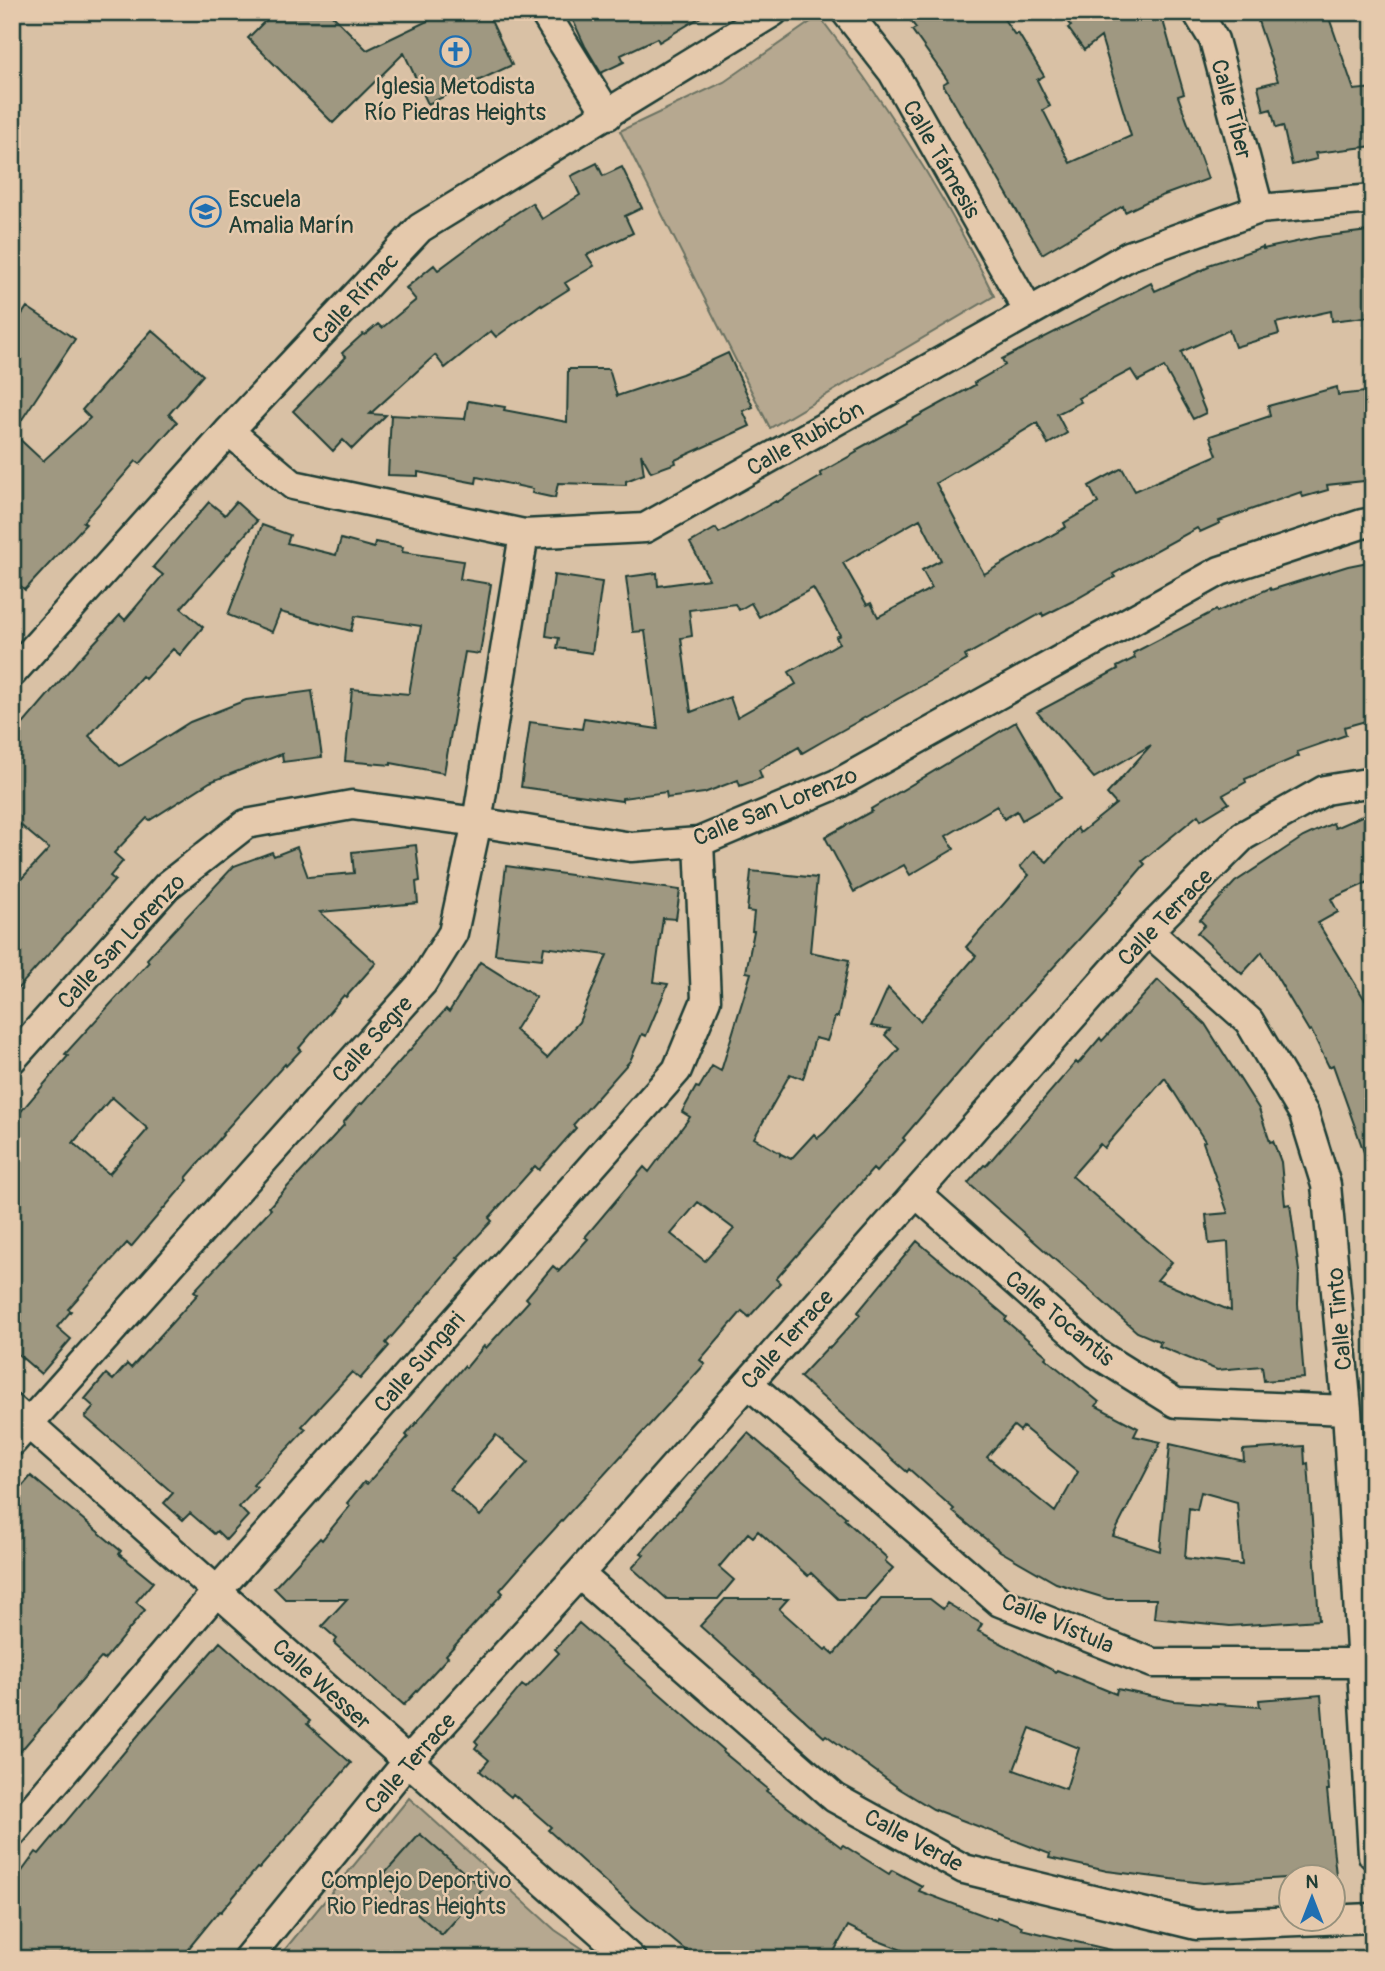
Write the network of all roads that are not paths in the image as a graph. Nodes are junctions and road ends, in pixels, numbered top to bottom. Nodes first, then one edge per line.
1 (544, 12) edge
2 (773, 12) edge
3 (846, 12) edge
4 (1196, 12) edge
5 (608, 115) junction
6 (1373, 199) edge
7 (1259, 209) junction
8 (1029, 312) junction
9 (229, 431) junction
10 (1373, 522) edge
11 (524, 534) junction
12 (12, 673) edge
13 (1373, 782) edge
14 (477, 822) junction
15 (699, 842) junction
16 (1148, 931) junction
17 (12, 1059) edge
18 (916, 1194) junction
19 (747, 1383) junction
20 (1347, 1410) junction
21 (18, 1424) edge
22 (579, 1574) junction
23 (217, 1591) junction
24 (1361, 1663) junction
25 (408, 1761) junction
26 (12, 1833) edge
27 (1373, 1855) edge
28 (1373, 1918) edge
29 (247, 1959) edge
30 (631, 1959) edge

1 - 5 street
2 - 5 street, Calle Rímac
3 - 8 street, Calle Támesis
4 - 7 street, Calle Tíber
5 - 9 street, Calle Rímac
6 - 7 street, Calle Rubicón
7 - 8 street, Calle Rubicón
8 - 11 street, Calle Rubicón
9 - 11 street, Calle Rubicón
9 - 12 street, Calle Rímac
10 - 15 street, Calle San Lorenzo
11 - 14 street, Calle Segre
13 - 16 street, Calle Terrace
14 - 15 street, Calle San Lorenzo
14 - 17 street, Calle San Lorenzo
14 - 21 street, Calle Segre
15 - 23 street, Calle Sungari
16 - 18 street, Calle Terrace
16 - 20 street, Calle Tinto
18 - 19 street, Calle Terrace
18 - 20 street, Calle Tocantis
19 - 22 street, Calle Terrace
19 - 24 street, Calle Vístula
20 - 24 street, Calle Tinto
21 - 23 street, Calle Wesser
22 - 25 street, Calle Terrace
22 - 28 street, Calle Verde
23 - 25 street, Calle Wesser
23 - 26 street, Calle Sungari
24 - 27 street, Calle Tinto
25 - 29 street, Calle Terrace
25 - 30 street, Calle Wesser

